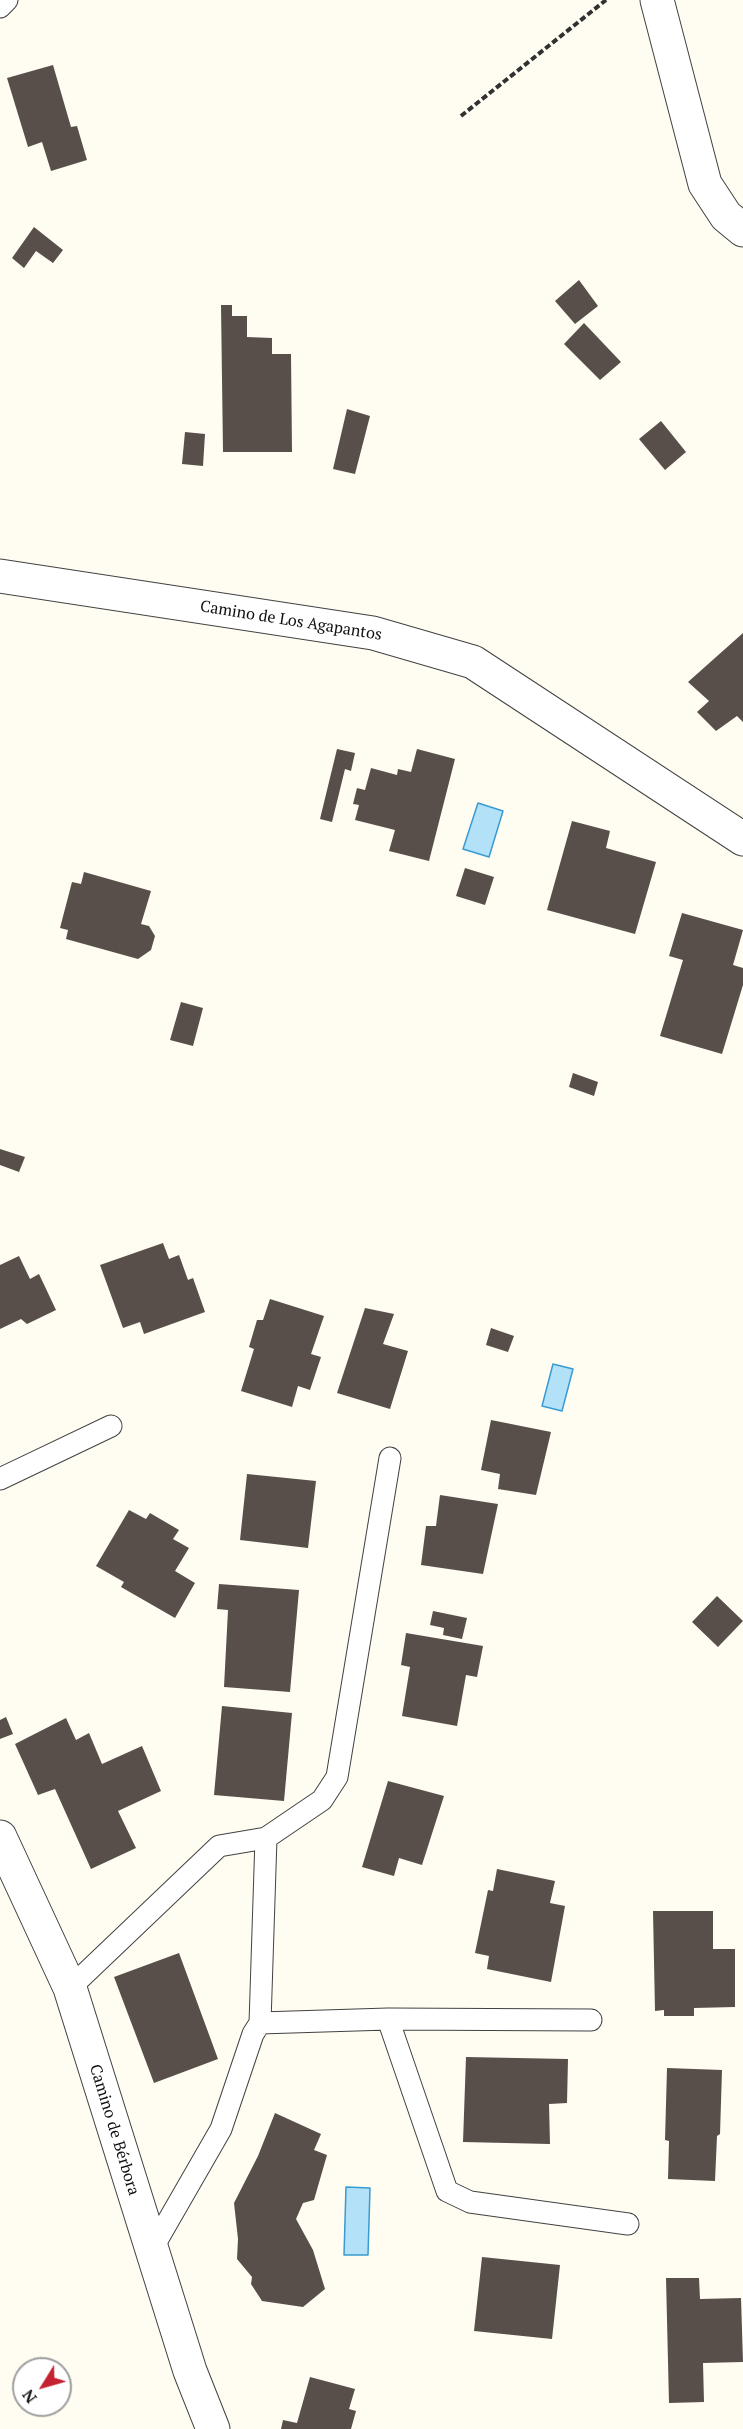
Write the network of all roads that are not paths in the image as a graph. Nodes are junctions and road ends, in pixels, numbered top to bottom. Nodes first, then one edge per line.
1 (7, 0) edge
2 (657, 0) edge
3 (0, 8) edge
4 (743, 230) edge
5 (0, 576) edge
6 (743, 839) edge
7 (111, 1426) dead end
8 (390, 1458) dead end
9 (0, 1479) edge
10 (0, 1837) edge
11 (266, 1838) junction
12 (70, 1988) junction
13 (388, 2019) junction
14 (591, 2020) dead end
15 (260, 2023) junction
16 (628, 2224) dead end
17 (152, 2249) junction
18 (213, 2429) edge

1 - 3 lane
2 - 4 street
5 - 6 street, Camino de Los Agapantos
7 - 9 lane
8 - 11 lane
10 - 12 street, Camino de Bérbora
11 - 12 lane
11 - 15 lane
12 - 17 street, Camino de Bérbora
13 - 14 lane
13 - 15 lane
13 - 16 lane
15 - 17 lane
17 - 18 street, Camino de Bérbora

